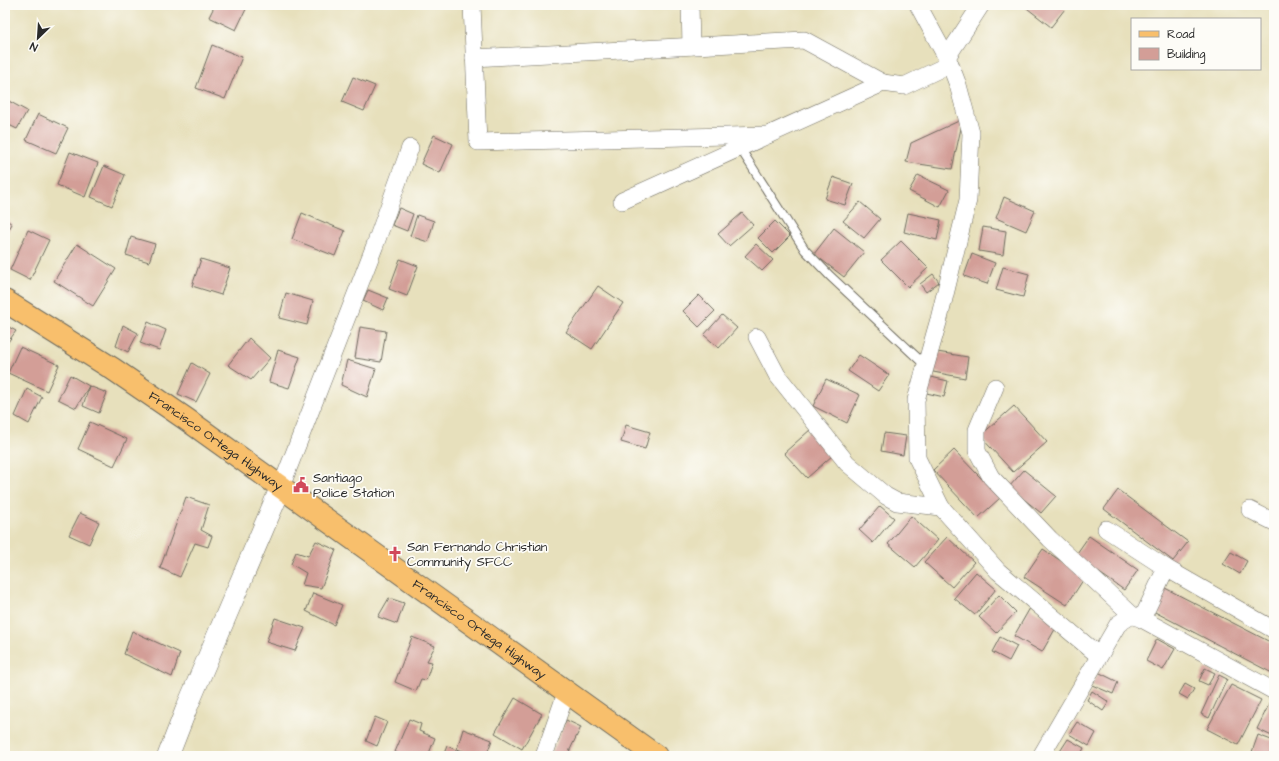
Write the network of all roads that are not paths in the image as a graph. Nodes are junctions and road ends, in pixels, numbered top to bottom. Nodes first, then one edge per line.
1 (472, 5) edge
2 (690, 5) edge
3 (918, 5) edge
4 (981, 5) edge
5 (691, 46) junction
6 (474, 58) junction
7 (948, 60) junction
8 (883, 83) junction
9 (768, 135) junction
10 (410, 148) dead end
11 (740, 148) junction
12 (622, 201) dead end
13 (5, 301) edge
14 (757, 337) dead end
15 (925, 366) junction
16 (995, 388) dead end
17 (281, 487) junction
18 (941, 507) junction
19 (1250, 510) dead end
20 (1274, 522) edge
21 (1106, 528) dead end
22 (1166, 568) junction
23 (1137, 617) junction
24 (1274, 630) edge
25 (1098, 655) junction
26 (1274, 691) edge
27 (566, 693) junction
28 (168, 756) edge
29 (544, 756) edge
30 (656, 756) edge
31 (1041, 756) edge

1 - 6 street
2 - 5 street
3 - 7 street
4 - 7 street
5 - 6 street
5 - 8 street
6 - 9 street
7 - 8 street
7 - 15 street
8 - 9 street
9 - 11 street
10 - 17 street
11 - 12 street
11 - 15 lane
13 - 17 main road, Francisco Ortega Highway
14 - 18 street
15 - 18 street
16 - 23 street
17 - 27 main road, Francisco Ortega Highway
17 - 28 street
18 - 25 street
19 - 20 street
21 - 22 street
22 - 23 street
22 - 24 street
23 - 25 street
23 - 26 street
25 - 31 street
27 - 29 street
27 - 30 main road, Francisco Ortega Highway

